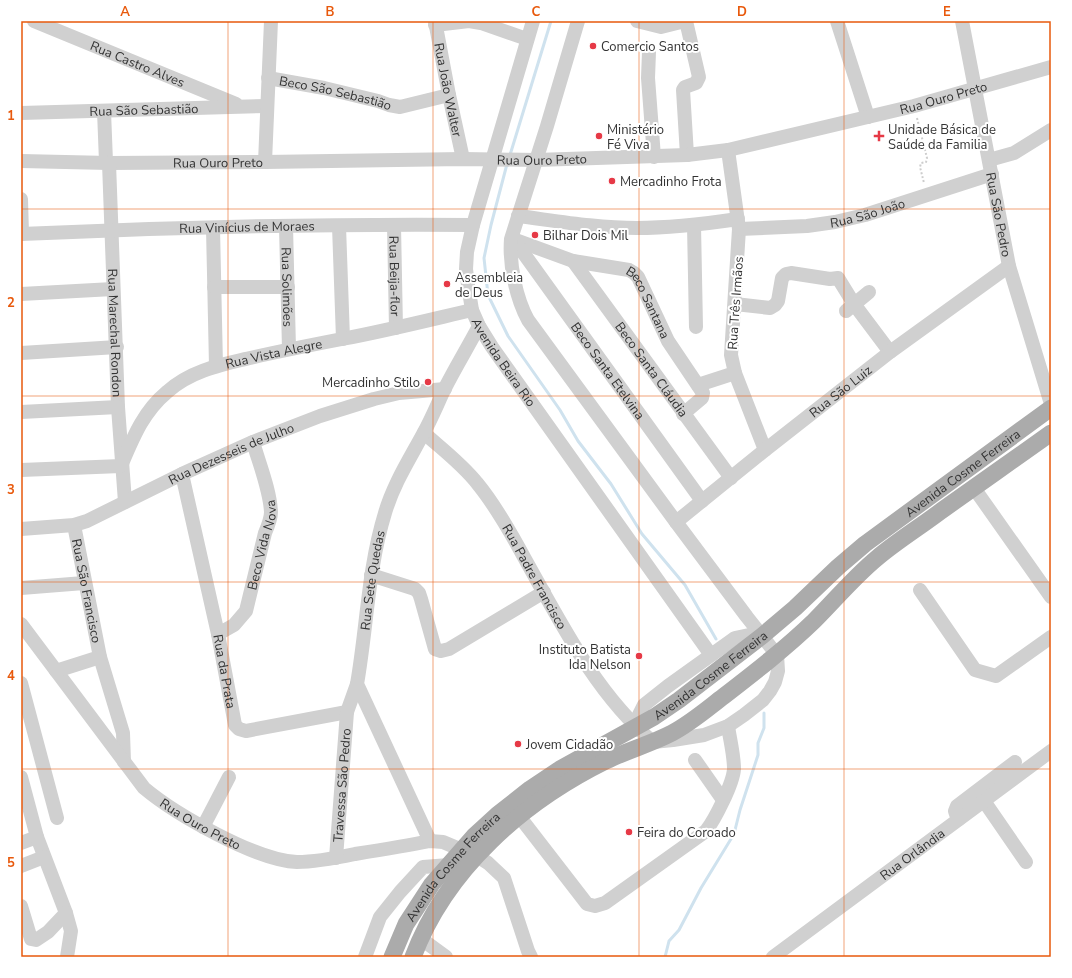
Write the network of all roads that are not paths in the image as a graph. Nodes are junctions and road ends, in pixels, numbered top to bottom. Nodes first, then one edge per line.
1 (34, 21) edge
2 (271, 21) edge
3 (532, 21) edge
4 (578, 21) edge
5 (637, 21) edge
6 (685, 21) edge
7 (836, 21) edge
8 (962, 21) edge
9 (435, 23) edge
10 (670, 23) edge
11 (527, 39) junction
12 (649, 52) dead end
13 (1051, 66) edge
14 (268, 78) junction
15 (976, 89) junction
16 (449, 95) junction
17 (242, 106) junction
18 (267, 106) junction
19 (104, 111) junction
20 (21, 113) edge
21 (868, 117) junction
22 (1051, 130) edge
23 (728, 150) junction
24 (687, 154) junction
25 (654, 157) junction
26 (463, 159) junction
27 (498, 160) junction
28 (532, 160) junction
29 (989, 160) junction
30 (21, 161) edge
31 (107, 162) junction
32 (265, 162) junction
33 (992, 174) junction
34 (21, 198) edge
35 (518, 216) junction
36 (738, 224) junction
37 (394, 225) junction
38 (473, 225) junction
39 (694, 225) junction
40 (286, 226) junction
41 (339, 226) junction
42 (213, 228) junction
43 (111, 230) junction
44 (22, 234) edge
45 (513, 239) junction
46 (573, 261) junction
47 (1009, 266) junction
48 (288, 287) junction
49 (214, 288) junction
50 (113, 289) junction
51 (869, 292) dead end
52 (21, 294) edge
53 (735, 304) junction
54 (850, 308) junction
55 (472, 310) junction
56 (479, 326) junction
57 (696, 326) dead end
58 (396, 328) junction
59 (343, 339) junction
60 (117, 348) junction
61 (289, 349) junction
62 (890, 352) junction
63 (21, 353) edge
64 (216, 366) junction
65 (734, 373) junction
66 (698, 385) junction
67 (445, 389) junction
68 (1051, 404) edge
69 (118, 407) junction
70 (1051, 408) edge
71 (21, 412) edge
72 (683, 414) junction
73 (424, 433) junction
74 (1051, 433) edge
75 (253, 442) junction
76 (765, 450) junction
77 (121, 466) junction
78 (21, 470) edge
79 (182, 474) junction
80 (731, 478) junction
81 (974, 488) junction
82 (702, 501) junction
83 (125, 502) junction
84 (676, 522) junction
85 (74, 525) junction
86 (21, 529) edge
87 (372, 575) junction
88 (84, 583) junction
89 (21, 588) edge
90 (920, 590) dead end
91 (544, 592) junction
92 (1051, 597) edge
93 (22, 627) edge
94 (218, 634) junction
95 (762, 636) junction
96 (1051, 636) edge
97 (711, 655) junction
98 (777, 655) junction
99 (100, 657) junction
100 (56, 672) junction
101 (21, 683) edge
102 (357, 684) junction
103 (348, 712) junction
104 (728, 726) junction
105 (636, 728) junction
106 (653, 742) junction
107 (1051, 751) edge
108 (695, 760) dead end
109 (124, 762) junction
110 (1015, 762) dead end
111 (21, 777) edge
112 (230, 777) dead end
113 (722, 800) junction
114 (984, 801) junction
115 (519, 816) junction
116 (57, 818) dead end
117 (959, 819) junction
118 (203, 827) junction
119 (36, 837) junction
120 (430, 841) junction
121 (21, 843) edge
122 (469, 853) junction
123 (44, 856) junction
124 (336, 858) junction
125 (1026, 862) dead end
126 (449, 865) junction
127 (21, 866) edge
128 (21, 906) edge
129 (66, 913) junction
130 (420, 938) junction
131 (782, 954) edge
132 (67, 957) edge
133 (365, 957) edge
134 (392, 957) edge
135 (413, 957) edge
136 (446, 957) edge
137 (532, 957) edge

1 - 17 street, Rua Castro Alves
2 - 14 street
3 - 11 street, Avenida Beira Rio
4 - 28 street
5 - 10 street
6 - 10 street
6 - 24 street
7 - 21 street
8 - 15 street, Rua São Pedro
9 - 11 street
9 - 16 street, Rua João Walter
11 - 27 street, Avenida Beira Rio
12 - 25 street
13 - 15 street, Rua Ouro Preto
14 - 16 street, Beco São Sebastião
14 - 18 street
15 - 21 street, Rua Ouro Preto
15 - 29 street, Rua São Pedro
16 - 26 street, Rua João Walter
17 - 18 street, Rua São Sebastião
17 - 19 street, Rua São Sebastião
18 - 32 street
19 - 20 street, Rua São Sebastião
19 - 31 street, Rua Marechal Rondon
21 - 23 street, Rua Ouro Preto
22 - 29 street
23 - 24 street, Rua Ouro Preto
23 - 36 street, Rua Três Irmãos
24 - 25 street, Rua Ouro Preto
25 - 28 street, Rua Ouro Preto
26 - 27 street, Rua Ouro Preto
26 - 32 street, Rua Ouro Preto
27 - 28 street, Rua Ouro Preto
27 - 38 street, Avenida Beira Rio
28 - 35 street
29 - 33 street, Rua São Pedro
30 - 31 street, Rua Ouro Preto
31 - 32 street, Rua Ouro Preto
31 - 43 street, Rua Marechal Rondon
33 - 36 street, Rua São João
33 - 47 street, Rua São Pedro
34 - 44 street
35 - 39 street, Rua São João
35 - 45 street
36 - 39 street, Rua São João
36 - 53 street, Rua Três Irmãos
37 - 38 street, Rua Vinícius de Moraes
37 - 41 street, Rua Vinícius de Moraes
37 - 58 street, Rua Beija-flor
38 - 55 street, Avenida Beira Rio
39 - 57 street
40 - 41 street, Rua Vinícius de Moraes
40 - 42 street, Rua Vinícius de Moraes
40 - 48 street, Rua Solimões
41 - 59 street
42 - 43 street, Rua Vinícius de Moraes
42 - 49 street
43 - 44 street, Rua Vinícius de Moraes
43 - 50 street, Rua Marechal Rondon
45 - 46 street, Beco Santana
45 - 82 street, Beco Santa Etelvina
45 - 84 street
46 - 66 street, Beco Santana
46 - 72 street, Beco Santa Cláudia
47 - 62 street, Rua São Luiz
47 - 68 street, Rua São Pedro
48 - 49 street
48 - 61 street, Rua Solimões
49 - 64 street
50 - 52 street
50 - 60 street, Rua Marechal Rondon
51 - 54 street
53 - 54 street
53 - 65 street, Rua Três Irmãos
54 - 62 street
55 - 56 street, Avenida Beira Rio
55 - 58 street, Rua Vista Alegre
56 - 67 street, Rua Sete Quedas
56 - 97 street, Avenida Beira Rio
58 - 59 street, Rua Vista Alegre
59 - 61 street, Rua Vista Alegre
60 - 63 street
60 - 69 street, Rua Marechal Rondon
61 - 64 street, Rua Vista Alegre
62 - 76 street, Rua São Luiz
64 - 77 street, Rua Vista Alegre
65 - 66 street
65 - 76 street, Rua Três Irmãos
66 - 72 street
67 - 73 street, Rua Sete Quedas
67 - 75 street, Rua Dezesseis de Julho
69 - 71 street
69 - 77 street, Rua Marechal Rondon
70 - 95 main road, Avenida Cosme Ferreira
72 - 80 street, Beco Santa Cláudia
73 - 87 street, Rua Sete Quedas
73 - 91 street, Rua Padre Francisco
74 - 81 main road, Avenida Cosme Ferreira
75 - 79 street, Rua Dezesseis de Julho
75 - 94 street, Beco Vida Nova
76 - 80 street, Rua São Luiz
77 - 78 street
77 - 83 street, Rua Marechal Rondon
79 - 83 street, Rua Dezesseis de Julho
79 - 94 street, Rua da Prata
80 - 82 street, Rua São Luiz
81 - 92 street
81 - 98 main road, Avenida Cosme Ferreira
82 - 84 street, Rua São Luiz
83 - 85 street, Rua Dezesseis de Julho
84 - 95 street
85 - 86 street, Rua Dezesseis de Julho
85 - 88 street, Rua São Francisco
87 - 91 street
87 - 102 street, Rua Sete Quedas
88 - 89 street
88 - 99 street, Rua São Francisco
90 - 96 street
91 - 105 street, Rua Padre Francisco
93 - 100 street, Rua Ouro Preto
94 - 103 street, Rua da Prata
95 - 97 street
95 - 98 street
95 - 105 main road, Avenida Cosme Ferreira
97 - 105 street
98 - 104 street
98 - 106 main road, Avenida Cosme Ferreira
99 - 100 street, Rua São Francisco
99 - 109 street, Rua São Francisco
100 - 109 street, Rua Ouro Preto
101 - 116 street
102 - 103 street
102 - 120 street
103 - 124 street, Travessa São Pedro
104 - 106 street
104 - 113 street
105 - 106 street, Rua Padre Francisco
105 - 122 main road, Avenida Cosme Ferreira
106 - 115 main road, Avenida Cosme Ferreira
107 - 114 street, Rua Orlândia
108 - 113 street
109 - 118 street, Rua Ouro Preto
110 - 117 street
111 - 119 street
112 - 118 street
113 - 115 street
114 - 117 street, Rua Orlândia
114 - 125 street
115 - 122 main road, Avenida Cosme Ferreira
117 - 131 street, Rua Orlândia
118 - 124 street, Rua Ouro Preto
119 - 121 street
119 - 123 street
120 - 122 street, Rua Ouro Preto
120 - 124 street, Rua Ouro Preto
122 - 126 main road, Avenida Cosme Ferreira
122 - 130 main road, Avenida Cosme Ferreira
122 - 137 street, Rua Ouro Preto
123 - 127 street
123 - 129 street
126 - 133 street
126 - 134 main road, Avenida Cosme Ferreira
128 - 129 street
129 - 132 street
130 - 135 main road, Avenida Cosme Ferreira
130 - 136 street

